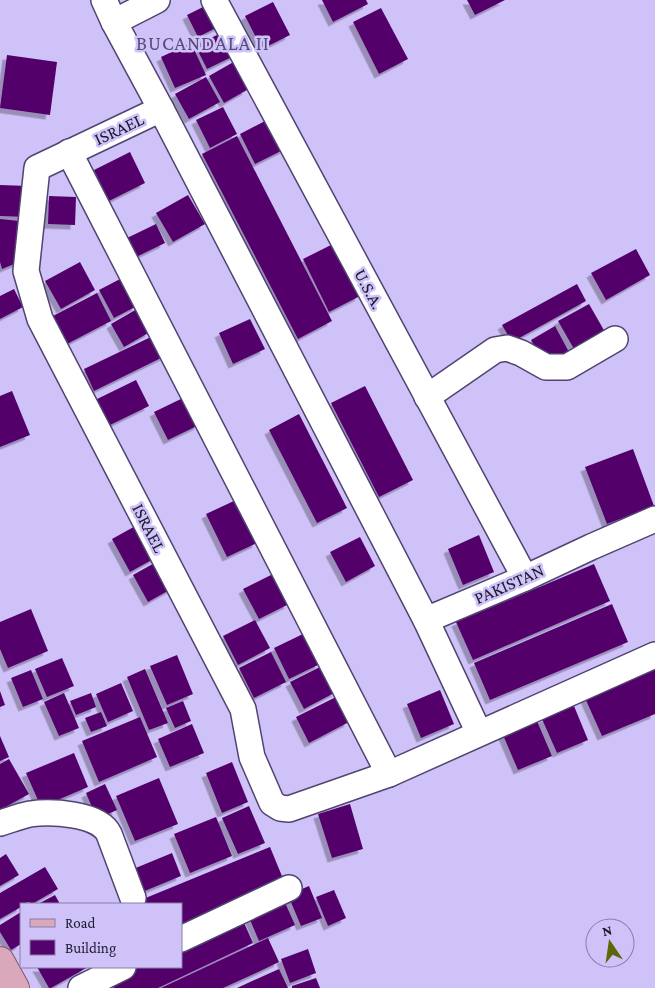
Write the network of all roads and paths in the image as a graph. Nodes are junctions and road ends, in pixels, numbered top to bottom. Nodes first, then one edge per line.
1 (157, 0) edge
2 (214, 0) edge
3 (109, 11) edge
4 (161, 109) junction
5 (69, 152) junction
6 (615, 339) dead end
7 (427, 397) junction
8 (655, 519) edge
9 (525, 578) junction
10 (426, 620) junction
11 (655, 655) edge
12 (479, 733) junction
13 (389, 774) junction
14 (0, 823) edge
15 (289, 888) dead end
16 (133, 898) dead end
17 (182, 939) edge
18 (0, 961) edge
19 (121, 968) edge
20 (15, 988) edge
21 (81, 988) edge

1 - 3 street
2 - 7 street, U.S.A.
3 - 4 street
4 - 5 street, ISRAEL
4 - 10 street
5 - 13 street
5 - 13 street, ISRAEL
6 - 7 street
7 - 9 street, U.S.A.
8 - 9 street, PAKISTAN
9 - 10 street, PAKISTAN
10 - 12 street
11 - 12 street, ISRAEL
12 - 13 street, ISRAEL
14 - 16 street
15 - 17 street
18 - 20 main road
19 - 21 street

